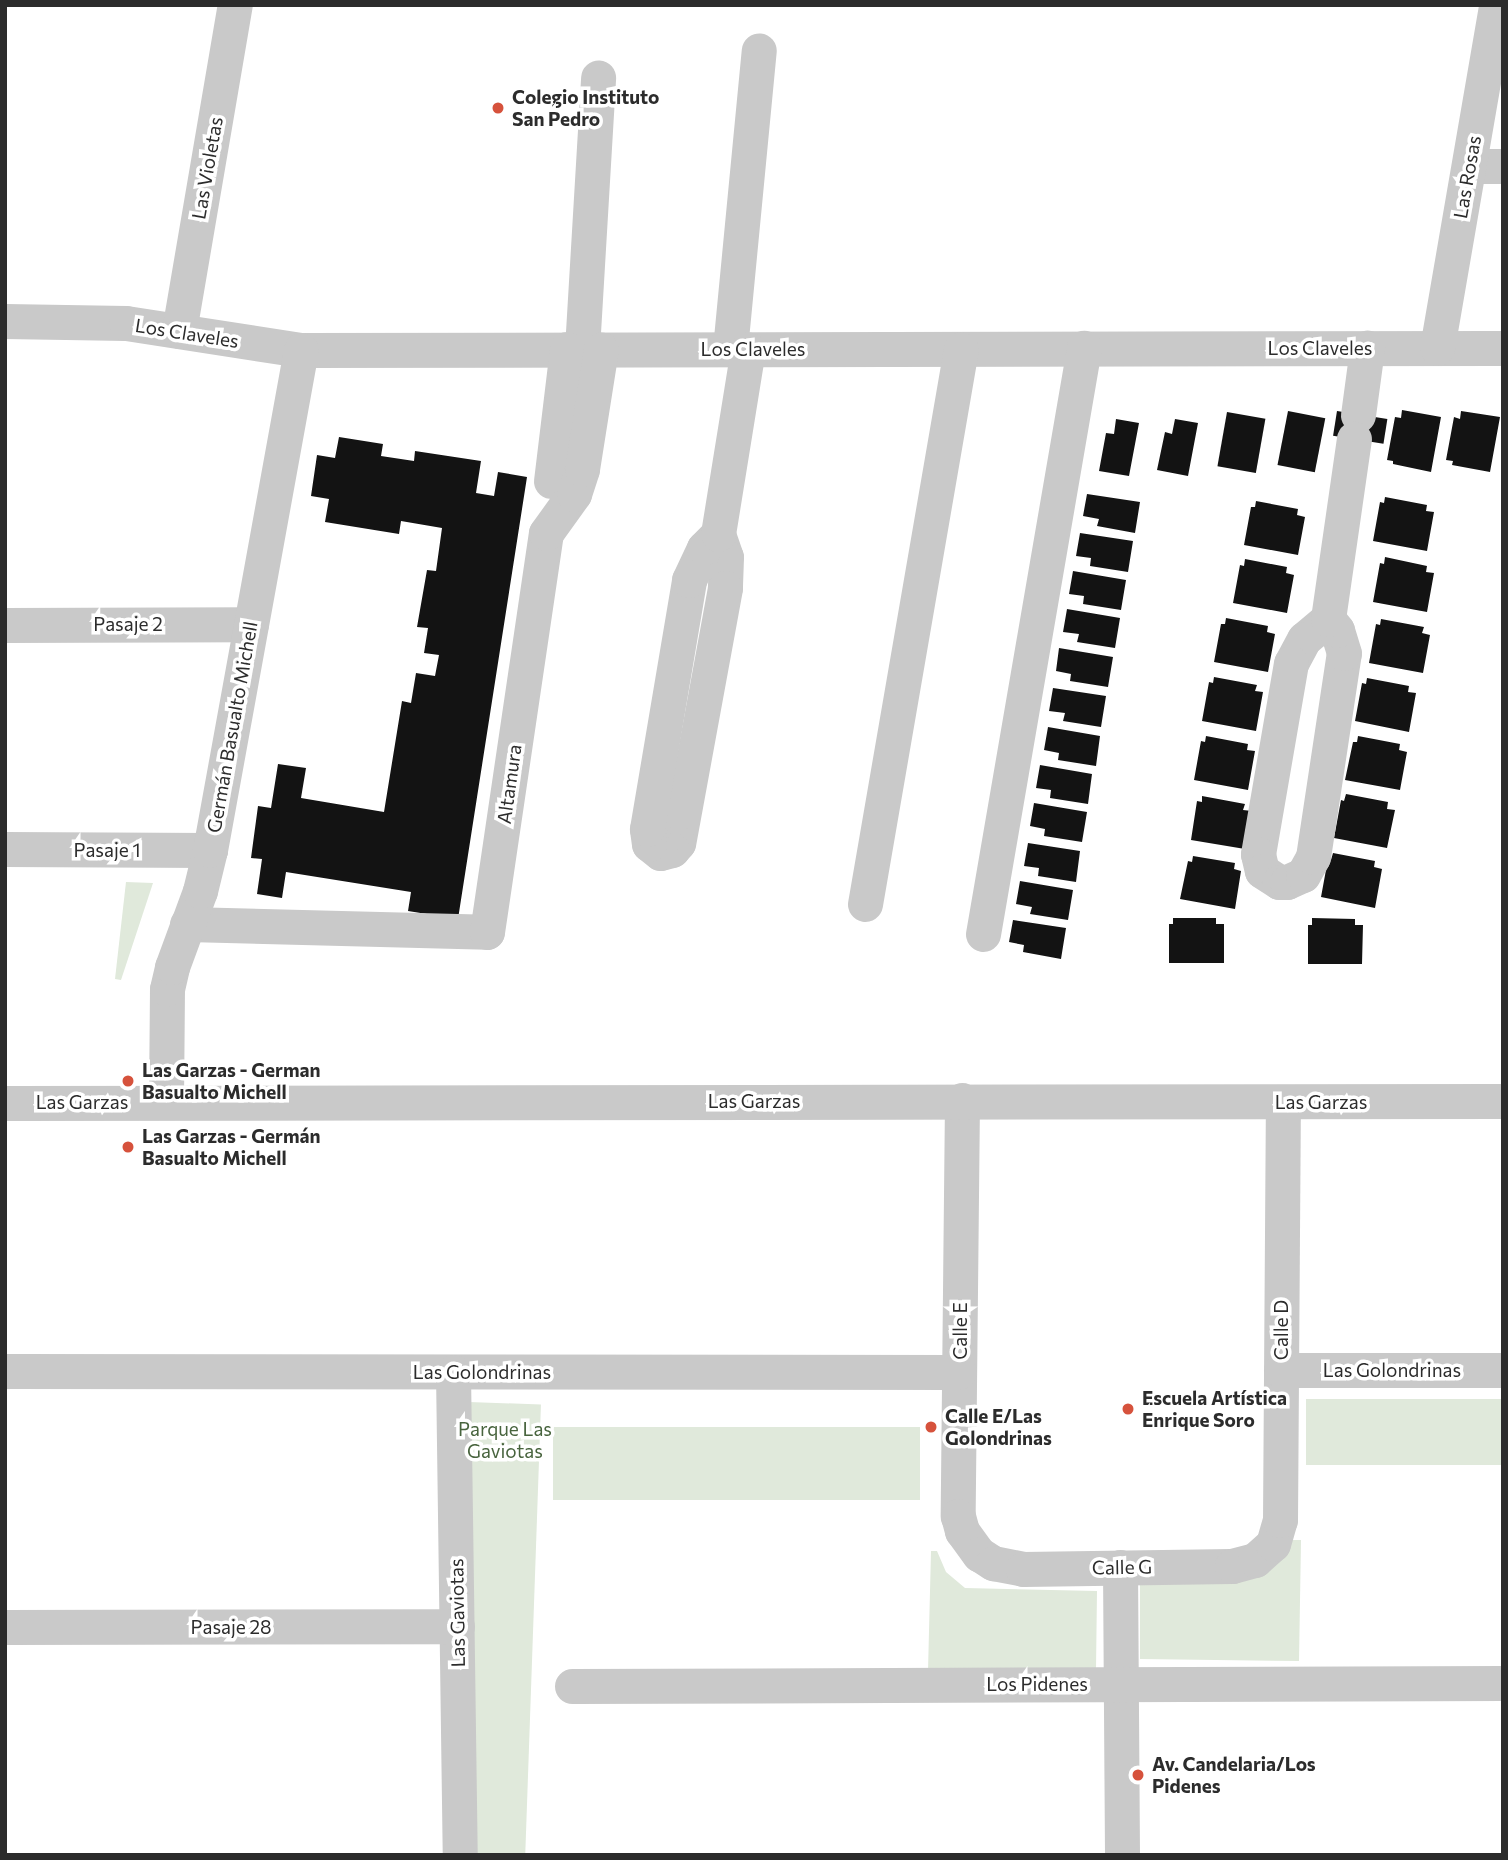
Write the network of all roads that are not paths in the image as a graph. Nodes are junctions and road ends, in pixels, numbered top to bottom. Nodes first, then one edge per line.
1 (235, 5) edge
2 (1496, 5) edge
3 (759, 50) dead end
4 (598, 77) dead end
5 (1469, 166) junction
6 (1503, 166) edge
7 (5, 321) edge
8 (179, 331) junction
9 (1084, 348) junction
10 (1367, 348) junction
11 (1437, 348) junction
12 (1503, 348) edge
13 (583, 349) junction
14 (739, 349) junction
15 (961, 349) junction
16 (301, 350) junction
17 (551, 481) dead end
18 (718, 534) junction
19 (1328, 619) junction
20 (251, 624) junction
21 (5, 625) edge
22 (5, 849) edge
23 (210, 850) junction
24 (865, 904) dead end
25 (187, 924) junction
26 (983, 934) dead end
27 (961, 1100) junction
28 (1503, 1101) edge
29 (166, 1102) junction
30 (1283, 1102) junction
31 (5, 1103) edge
32 (1281, 1370) junction
33 (1503, 1370) edge
34 (5, 1371) edge
35 (453, 1372) junction
36 (959, 1372) junction
37 (1265, 1553) joint
38 (979, 1554) joint
39 (1120, 1567) junction
40 (457, 1626) junction
41 (5, 1627) edge
42 (1503, 1683) edge
43 (1121, 1684) junction
44 (572, 1686) dead end
45 (460, 1855) edge
46 (1122, 1855) edge

1 - 8 street, Las Violetas
2 - 5 street, Las Rosas
3 - 14 street
4 - 13 street
5 - 6 street
5 - 11 street, Las Rosas
7 - 8 street, Los Claveles
8 - 16 street, Los Claveles
9 - 10 street, Los Claveles
9 - 15 street, Los Claveles
9 - 26 street
10 - 11 street, Los Claveles
10 - 19 street
11 - 12 street, Los Claveles
13 - 14 street, Los Claveles
13 - 16 street, Los Claveles
13 - 17 street
13 - 25 street, Altamura
14 - 15 street, Los Claveles
14 - 18 street
15 - 24 street
16 - 20 street, Germán Basualto Michell
18 - 18 street
19 - 19 street
20 - 21 street, Pasaje 2
20 - 23 street, Germán Basualto Michell
22 - 23 street, Pasaje 1
23 - 25 street, Germán Basualto Michell
25 - 29 street, Germán Basualto Michell
27 - 29 street, Las Garzas
27 - 30 street, Las Garzas
27 - 36 street, Calle E
28 - 30 street, Las Garzas
29 - 31 street, Las Garzas
30 - 32 street, Calle D
32 - 33 street, Las Golondrinas
32 - 37 street, Calle D
34 - 35 street, Las Golondrinas
35 - 36 street, Las Golondrinas
35 - 40 street, Las Gaviotas
36 - 38 street, Calle E
37 - 39 street, Calle G
38 - 39 street, Calle G
39 - 43 street
40 - 41 street, Pasaje 28
40 - 45 street, Las Gaviotas
42 - 43 street, Los Pidenes
43 - 44 street, Los Pidenes
43 - 46 street

